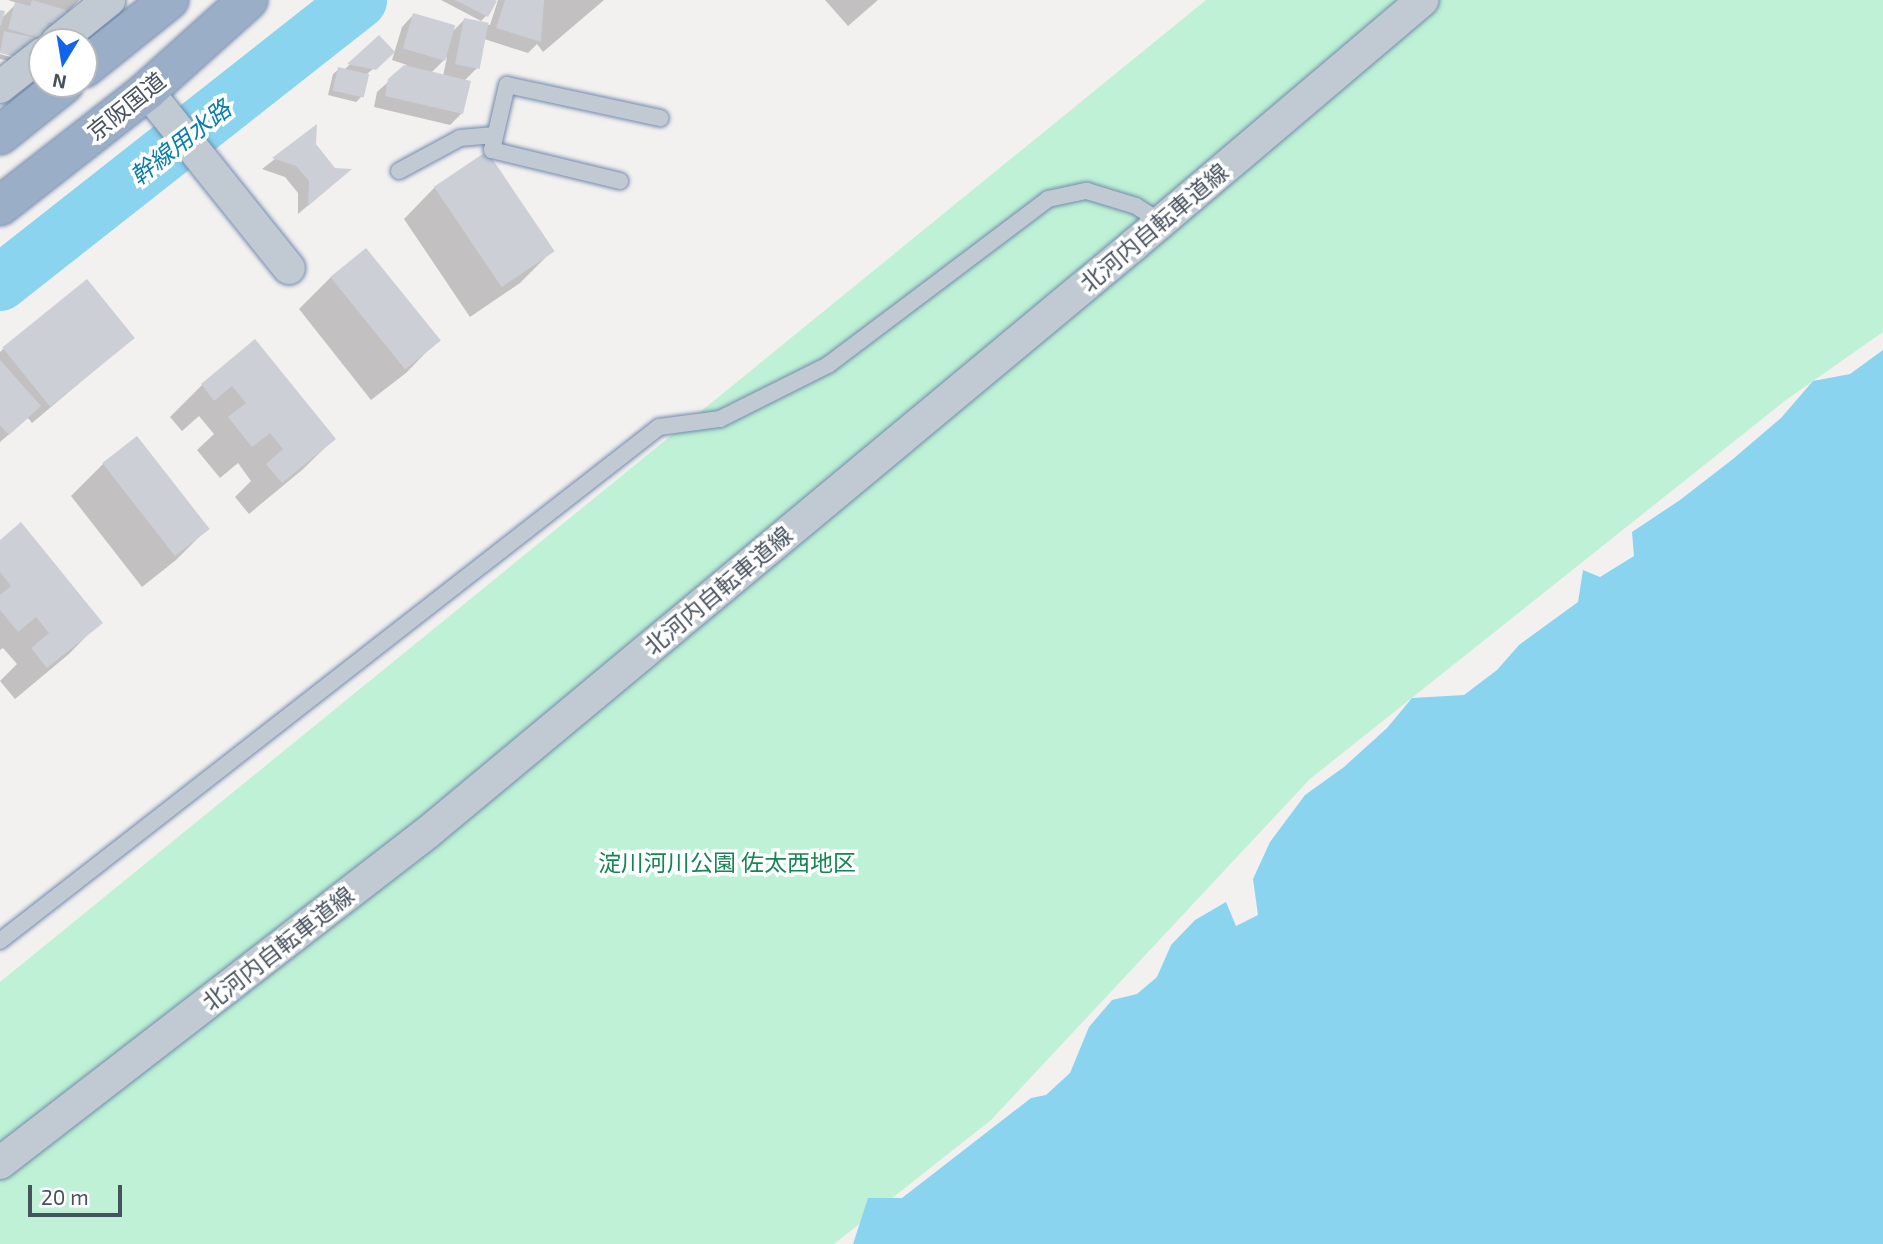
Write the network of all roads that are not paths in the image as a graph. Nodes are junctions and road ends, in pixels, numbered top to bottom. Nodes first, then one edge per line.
1 (169, 0) edge
2 (248, 0) edge
3 (1423, 0) edge
4 (104, 2) edge
5 (73, 28) edge
6 (98, 57) edge
7 (28, 65) edge
8 (0, 87) edge
9 (147, 91) junction
10 (46, 98) edge
11 (660, 118) dead end
12 (0, 135) edge
13 (495, 135) junction
14 (399, 171) dead end
15 (620, 181) dead end
16 (0, 206) edge
17 (1159, 221) junction
18 (289, 268) dead end
19 (0, 941) edge
20 (0, 1163) edge

1 - 6 highway
2 - 9 highway, 京阪国道
3 - 17 street, 北河内自転車道線
4 - 5 street
7 - 8 street
9 - 16 highway, 京阪国道
9 - 18 street
10 - 12 highway
11 - 13 lane
13 - 14 lane
13 - 15 lane
17 - 19 lane
17 - 20 street, 北河内自転車道線

